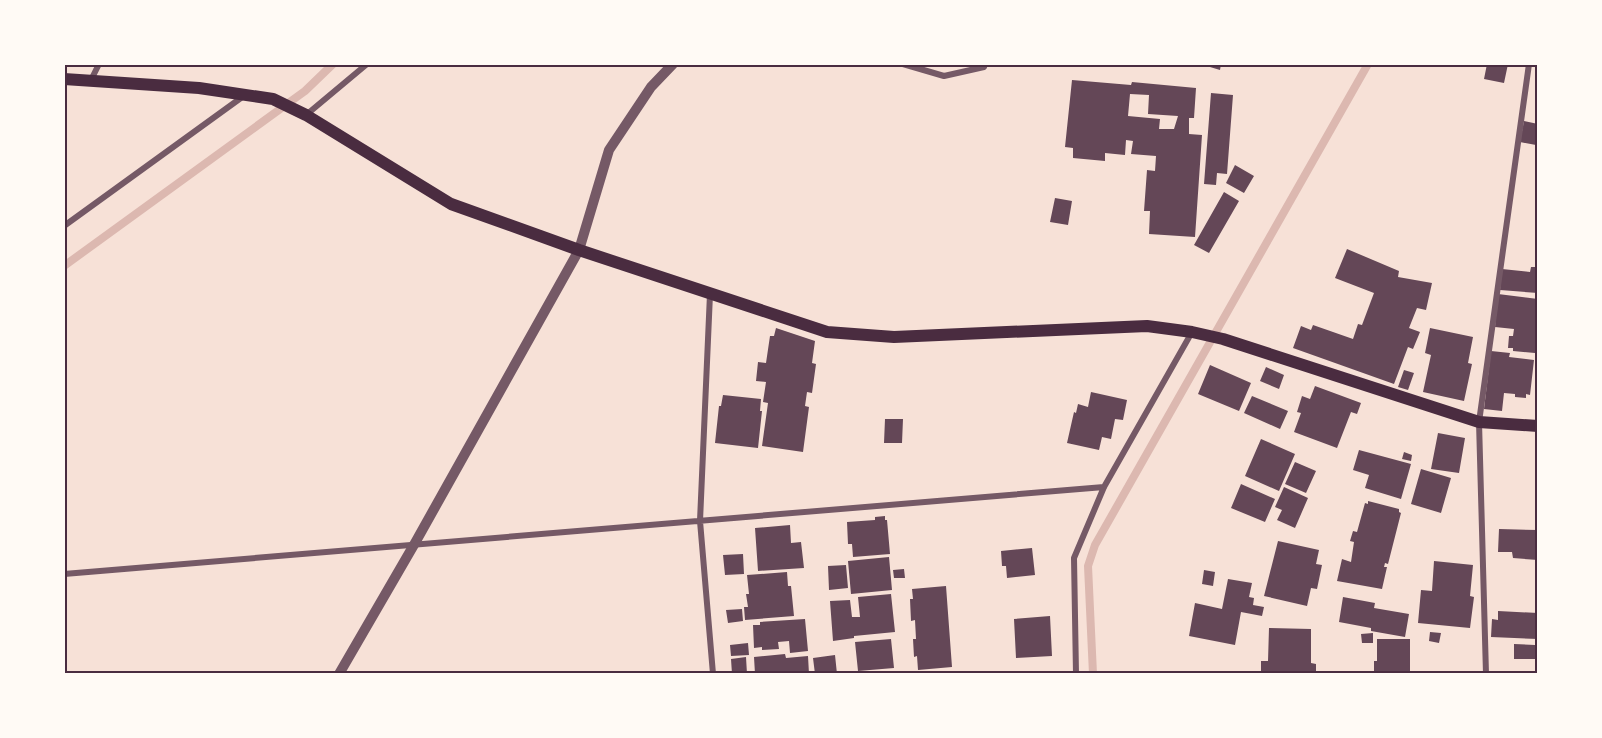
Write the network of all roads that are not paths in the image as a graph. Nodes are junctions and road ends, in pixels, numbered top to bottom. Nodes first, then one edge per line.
1 (99, 64) edge
2 (367, 64) edge
3 (674, 64) edge
4 (903, 64) edge
5 (985, 64) edge
6 (1529, 64) edge
7 (64, 79) edge
8 (90, 81) junction
9 (245, 95) junction
10 (302, 113) junction
11 (64, 226) edge
12 (579, 250) junction
13 (710, 293) junction
14 (1192, 332) junction
15 (1479, 422) junction
16 (1538, 426) edge
17 (1104, 487) junction
18 (700, 522) junction
19 (415, 543) junction
20 (64, 574) edge
21 (339, 674) edge
22 (713, 674) edge
23 (1076, 674) edge
24 (1486, 674) edge

1 - 8 street
2 - 10 street
3 - 12 street
4 - 5 street
6 - 15 street
7 - 8 main road
8 - 9 main road
9 - 10 main road
9 - 11 street
10 - 12 main road
12 - 13 main road
12 - 19 street
13 - 14 main road
13 - 18 street
14 - 15 main road
14 - 17 street
15 - 16 main road
15 - 24 street
17 - 18 street
17 - 23 street
18 - 19 street
18 - 22 street
19 - 20 street
19 - 21 street

